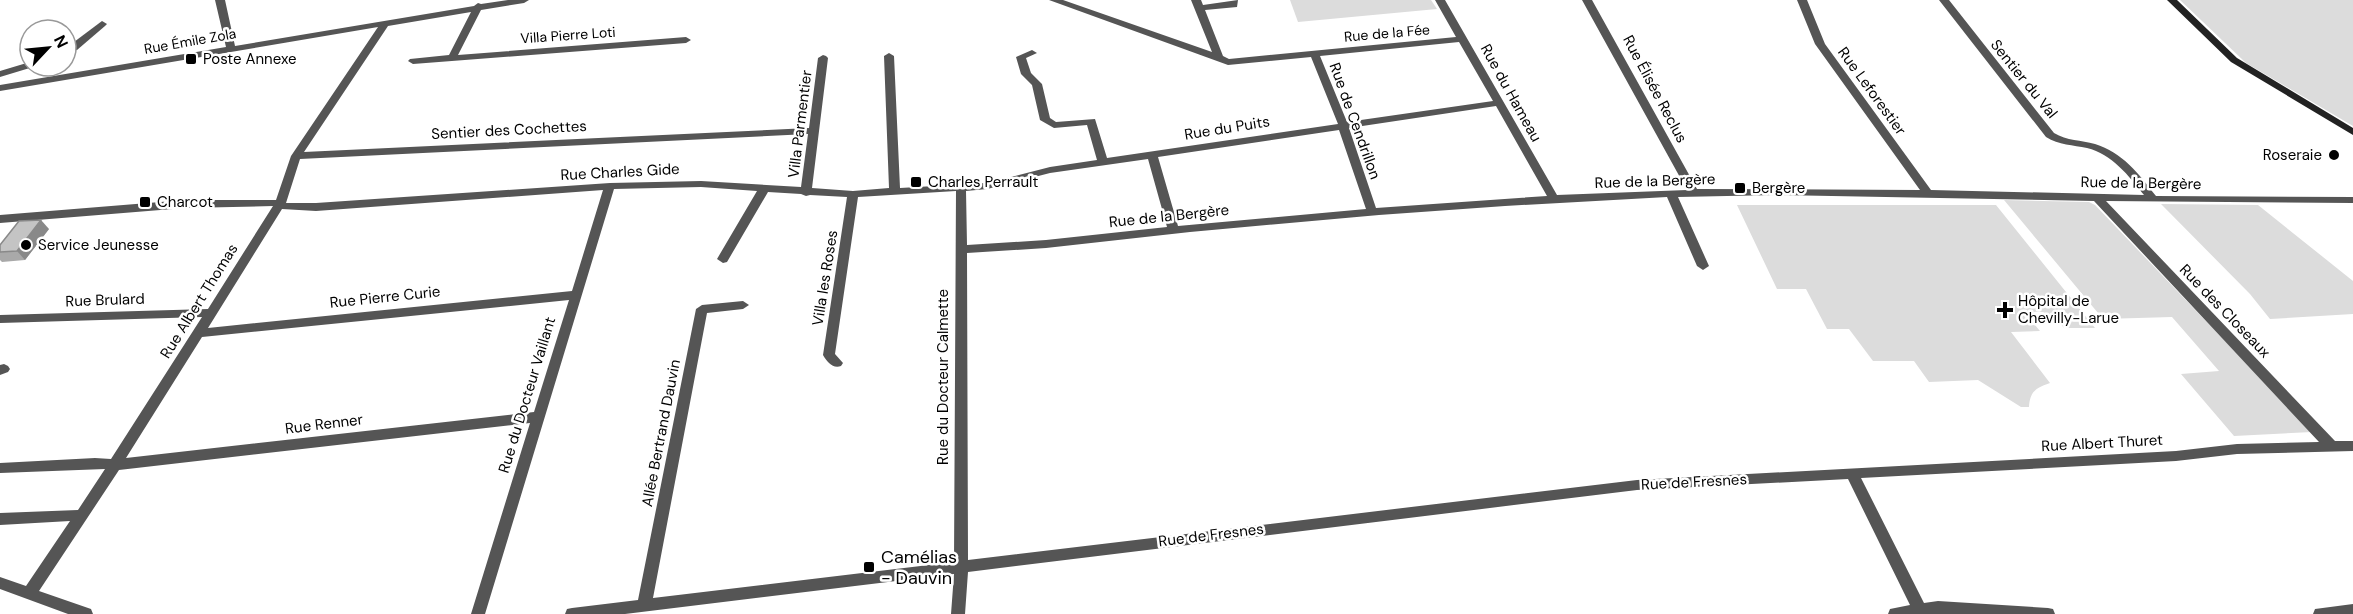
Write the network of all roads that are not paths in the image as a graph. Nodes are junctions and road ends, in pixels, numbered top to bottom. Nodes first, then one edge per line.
1 (220, 0) edge
2 (524, 0) edge
3 (1054, 0) edge
4 (1233, 0) edge
5 (1440, 0) edge
6 (1587, 0) edge
7 (1802, 0) edge
8 (1944, 0) edge
9 (2172, 0) edge
10 (1198, 4) edge
11 (478, 6) junction
12 (386, 22) junction
13 (102, 24) dead end
14 (1463, 39) junction
15 (686, 40) dead end
16 (78, 45) edge
17 (231, 47) junction
18 (1032, 53) dead end
19 (1314, 54) junction
20 (889, 56) dead end
21 (452, 57) junction
22 (823, 58) dead end
23 (1219, 58) junction
24 (413, 62) dead end
25 (18, 69) edge
26 (0, 74) edge
27 (0, 88) edge
28 (1498, 103) junction
29 (1343, 125) junction
30 (815, 132) junction
31 (2353, 132) edge
32 (1152, 155) junction
33 (296, 156) junction
34 (1103, 162) junction
35 (610, 186) junction
36 (764, 189) junction
37 (961, 189) junction
38 (895, 191) junction
39 (806, 193) junction
40 (1694, 193) junction
41 (1928, 193) junction
42 (853, 194) junction
43 (1671, 194) junction
44 (2096, 197) junction
45 (2151, 197) junction
46 (2353, 200) edge
47 (1555, 201) junction
48 (280, 204) junction
49 (1372, 211) junction
50 (0, 219) edge
51 (1173, 230) junction
52 (960, 249) junction
53 (723, 259) dead end
54 (1703, 266) dead end
55 (574, 295) junction
56 (743, 305) dead end
57 (210, 313) junction
58 (0, 320) edge
59 (199, 333) junction
60 (837, 363) dead end
61 (537, 417) junction
62 (2353, 446) edge
63 (2332, 447) junction
64 (116, 465) junction
65 (0, 468) edge
66 (1852, 473) junction
67 (82, 515) junction
68 (0, 519) edge
69 (961, 566) junction
70 (0, 584) edge
71 (32, 595) junction
72 (644, 605) junction
73 (2353, 610) edge
74 (1921, 612) edge
75 (86, 614) edge
76 (478, 614) edge
77 (572, 614) edge
78 (958, 614) edge
79 (1895, 614) edge
80 (2048, 614) edge
81 (2320, 614) edge

1 - 17 street
2 - 11 street, Rue Émile Zola
3 - 23 street, Rue de Cendrillon
4 - 10 street
5 - 14 street, Rue du Hameau
6 - 40 street, Rue Élisée Reclus
7 - 41 street, Rue Leforestier
8 - 45 street, Sentier du Val
9 - 31 main road
10 - 23 street
11 - 12 street, Rue Émile Zola
11 - 21 street
12 - 17 street, Rue Émile Zola
12 - 33 street, Rue Albert Thomas
13 - 16 street
14 - 19 street, Rue de la Fée
14 - 28 street, Rue du Hameau
15 - 21 street, Villa Pierre Loti
17 - 27 street, Rue Émile Zola
18 - 34 street
19 - 23 street, Rue de Cendrillon
19 - 29 street, Rue de Cendrillon
20 - 38 street
21 - 24 street, Villa Pierre Loti
22 - 30 street, Villa Parmentier
25 - 26 street
28 - 29 street, Rue du Puits
28 - 47 street, Rue du Hameau
29 - 32 street, Rue du Puits
29 - 49 street, Rue de Cendrillon
30 - 33 street, Sentier des Cochettes
30 - 39 street, Villa Parmentier
32 - 34 street, Rue du Puits
32 - 51 street
33 - 48 street, Rue Albert Thomas
34 - 37 street, Rue du Puits
35 - 36 street, Rue Charles Gide
35 - 48 street, Rue Charles Gide
35 - 55 street, Rue du Docteur Vaillant
36 - 39 street, Rue Charles Gide
36 - 53 street
37 - 38 street, Rue Charles Gide
37 - 52 street, Rue du Docteur Calmette
38 - 42 street, Rue Charles Gide
39 - 42 street, Rue Charles Gide
40 - 41 street, Rue de la Bergère
40 - 43 street, Rue de la Bergère
41 - 44 street, Rue de la Bergère
42 - 60 street, Villa les Roses
43 - 47 street, Rue de la Bergère
43 - 54 street
44 - 45 street, Rue de la Bergère
44 - 63 street, Rue des Closeaux
45 - 46 street, Rue de la Bergère
47 - 49 street, Rue de la Bergère
48 - 50 street, Rue Charles Gide
48 - 57 street, Rue Albert Thomas
49 - 51 street, Rue de la Bergère
51 - 52 street, Rue de la Bergère
52 - 69 street, Rue du Docteur Calmette
55 - 59 street, Rue Pierre Curie
55 - 61 street, Rue du Docteur Vaillant
56 - 72 street, Allée Bertrand Dauvin
57 - 58 street, Rue Brulard
57 - 59 street, Rue Albert Thomas
59 - 64 street, Rue Albert Thomas
61 - 64 street, Rue Renner
61 - 76 street, Rue du Docteur Vaillant
62 - 63 street, Rue Albert Thuret
63 - 66 street, Rue Albert Thuret
64 - 65 street, Rue Renner
64 - 67 street, Rue Albert Thomas
66 - 69 street, Rue de Fresnes
66 - 74 street
67 - 68 street
67 - 71 street, Rue Albert Thomas
69 - 72 street, Rue de Fresnes
69 - 78 street, Rue du Docteur Calmette
70 - 71 street
71 - 75 street
72 - 77 street, Rue de Fresnes
73 - 81 street
74 - 79 street
74 - 80 street

